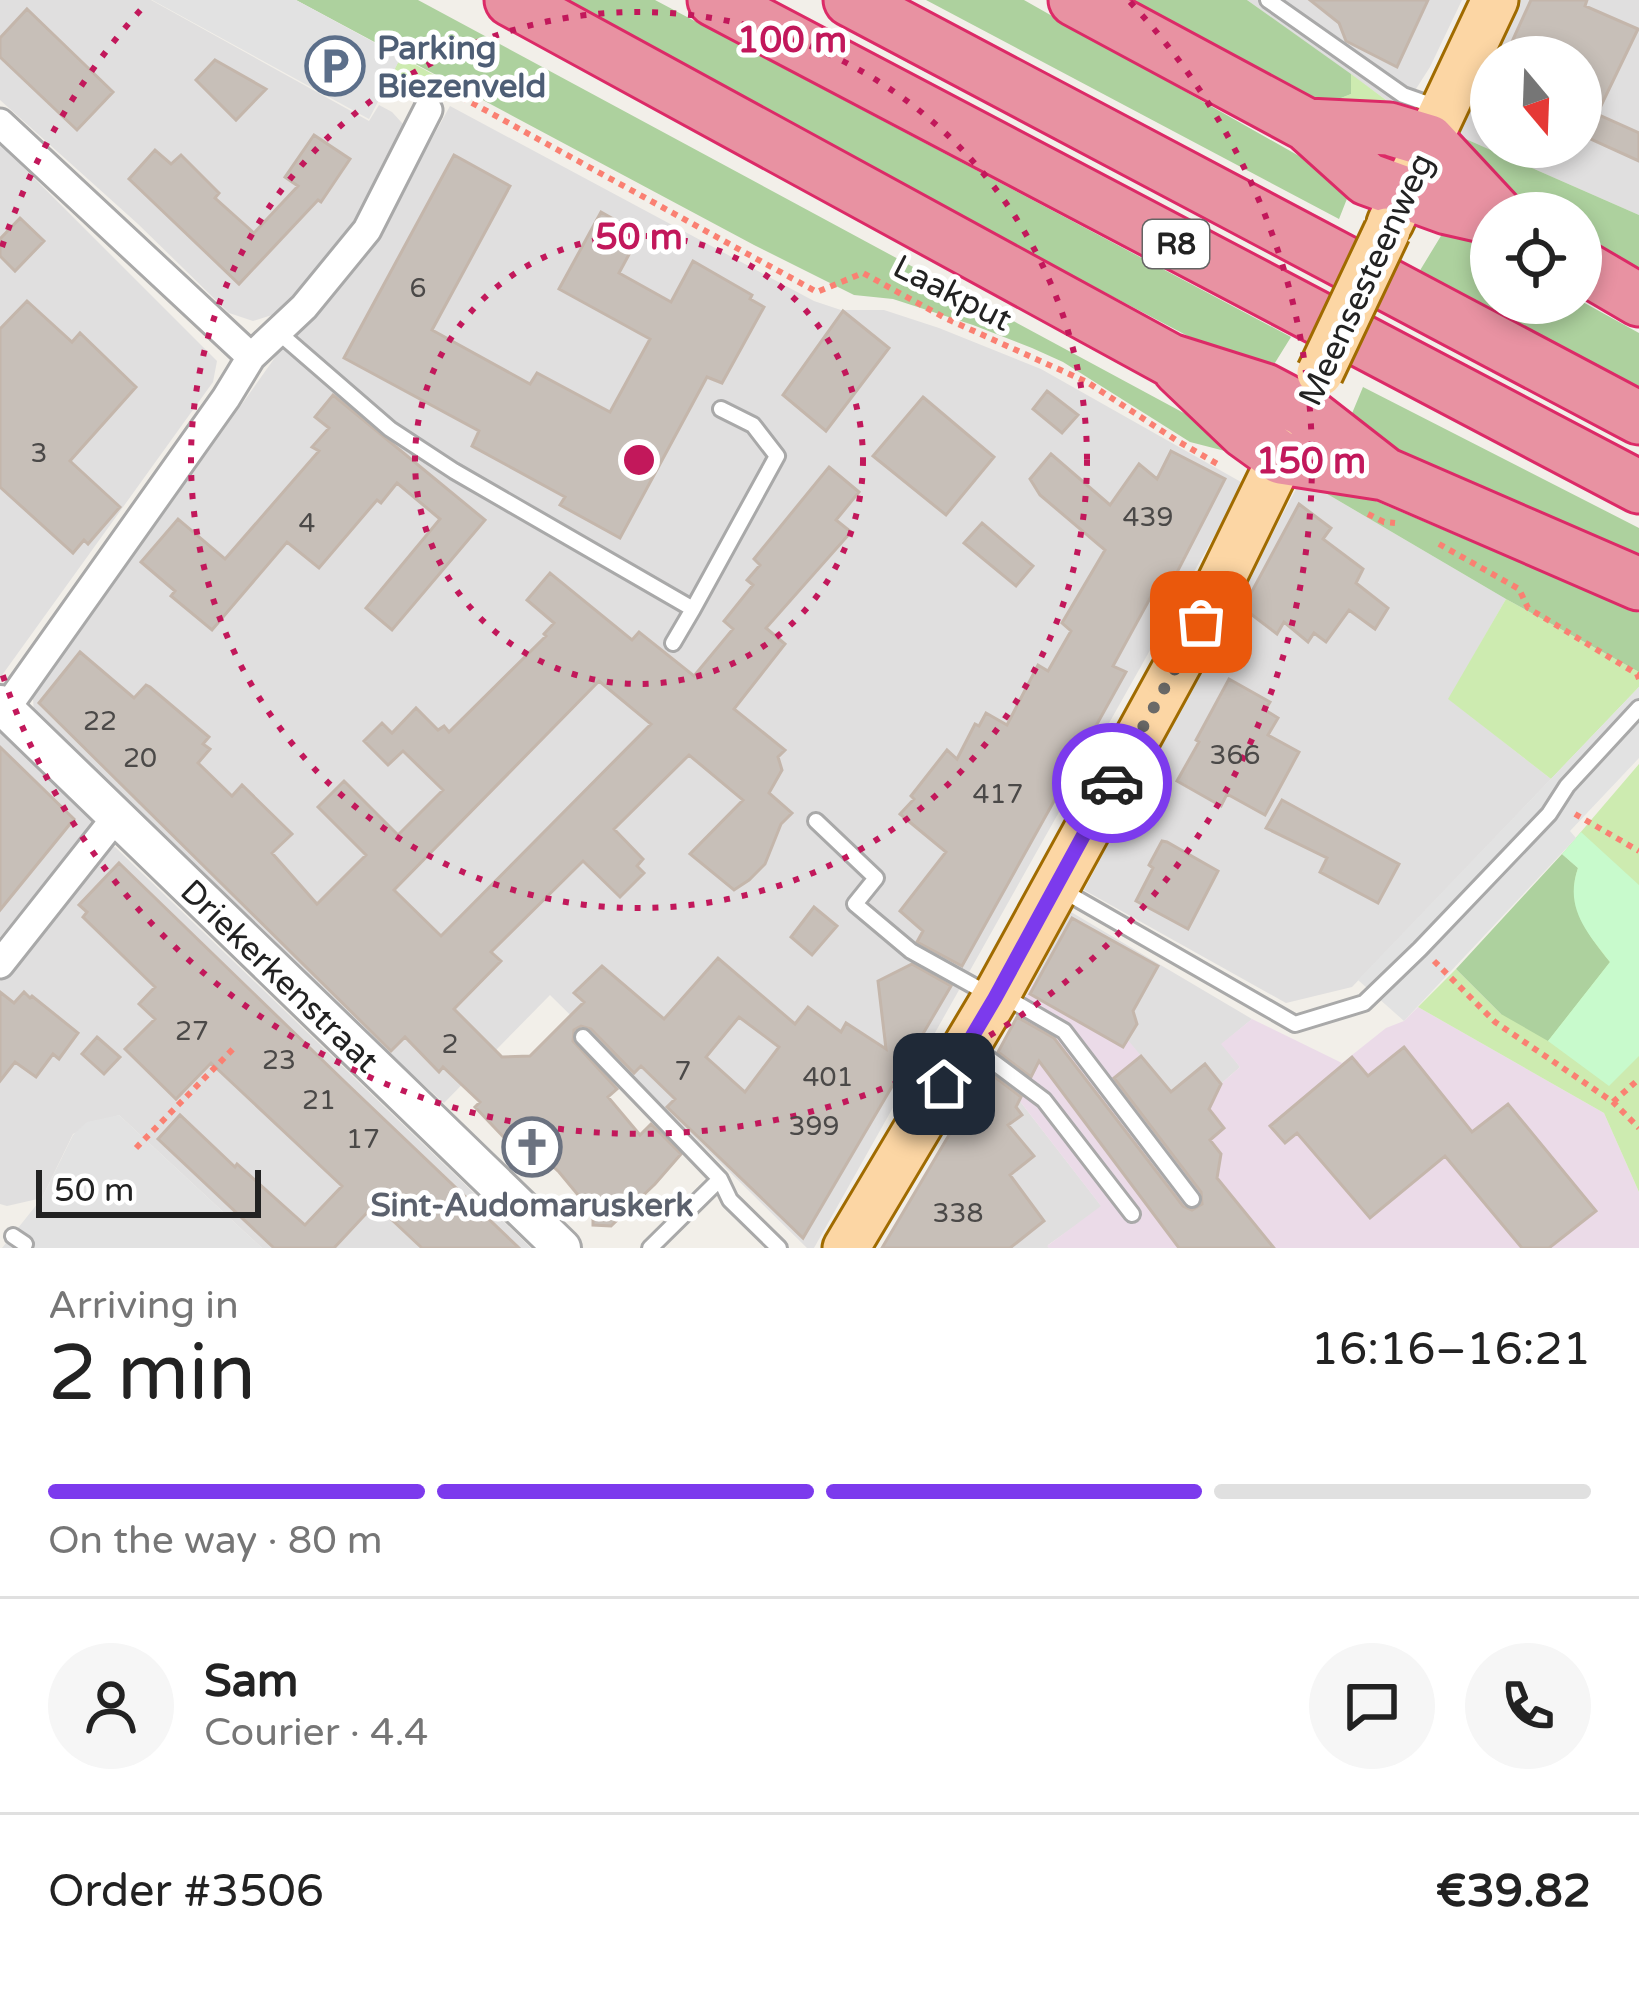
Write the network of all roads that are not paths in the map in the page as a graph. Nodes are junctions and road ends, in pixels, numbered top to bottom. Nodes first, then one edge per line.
1 (511, 0) edge
2 (714, 0) edge
3 (850, 0) edge
4 (1075, 0) edge
5 (1268, 0) edge
6 (1495, 0) edge
7 (428, 110) road end
8 (0, 123) edge
9 (1307, 125) junction
10 (1437, 126) junction
11 (1479, 192) edge
12 (1396, 213) junction
13 (1470, 215) edge
14 (1602, 278) edge
15 (1639, 300) edge
16 (278, 332) junction
17 (251, 357) junction
18 (1170, 359) junction
19 (1312, 391) junction
20 (721, 409) dead end
21 (1639, 418) edge
22 (1273, 475) junction
23 (1639, 487) edge
24 (1368, 490) junction
25 (1639, 584) edge
26 (693, 609) junction
27 (673, 644) dead end
28 (3, 707) edge
29 (1639, 708) edge
30 (117, 816) junction
31 (816, 821) dead end
32 (1055, 887) junction
33 (0, 964) edge
34 (996, 995) junction
35 (583, 1037) dead end
36 (968, 1043) junction
37 (720, 1179) junction
38 (1192, 1199) dead end
39 (1132, 1214) dead end
40 (562, 1248) edge
41 (650, 1248) edge
42 (779, 1248) edge
43 (846, 1248) edge

1 - 18 highway
2 - 23 highway, R8
3 - 21 highway, R8
4 - 9 highway
5 - 10 lane
6 - 10 main road, Meensesteenweg
7 - 16 street
8 - 17 street
9 - 10 highway
9 - 12 highway
10 - 11 highway
10 - 12 main road, Meensesteenweg
12 - 13 highway
12 - 19 main road, Meensesteenweg, bridge
14 - 15 highway
16 - 17 street
16 - 26 lane
17 - 28 street
18 - 19 highway
18 - 22 highway
19 - 22 main road, Meensesteenweg
19 - 24 highway
20 - 26 lane
22 - 24 highway
22 - 32 main road, Meensesteenweg
24 - 25 highway
26 - 27 lane
28 - 30 street, Driekerkenstraat
29 - 32 lane
30 - 33 street
30 - 40 street, Driekerkenstraat
31 - 34 lane
32 - 34 main road, Meensesteenweg
34 - 36 main road, Meensesteenweg
34 - 38 lane
35 - 37 lane
36 - 39 lane
36 - 43 main road, Meensesteenweg
37 - 41 lane
37 - 42 lane

